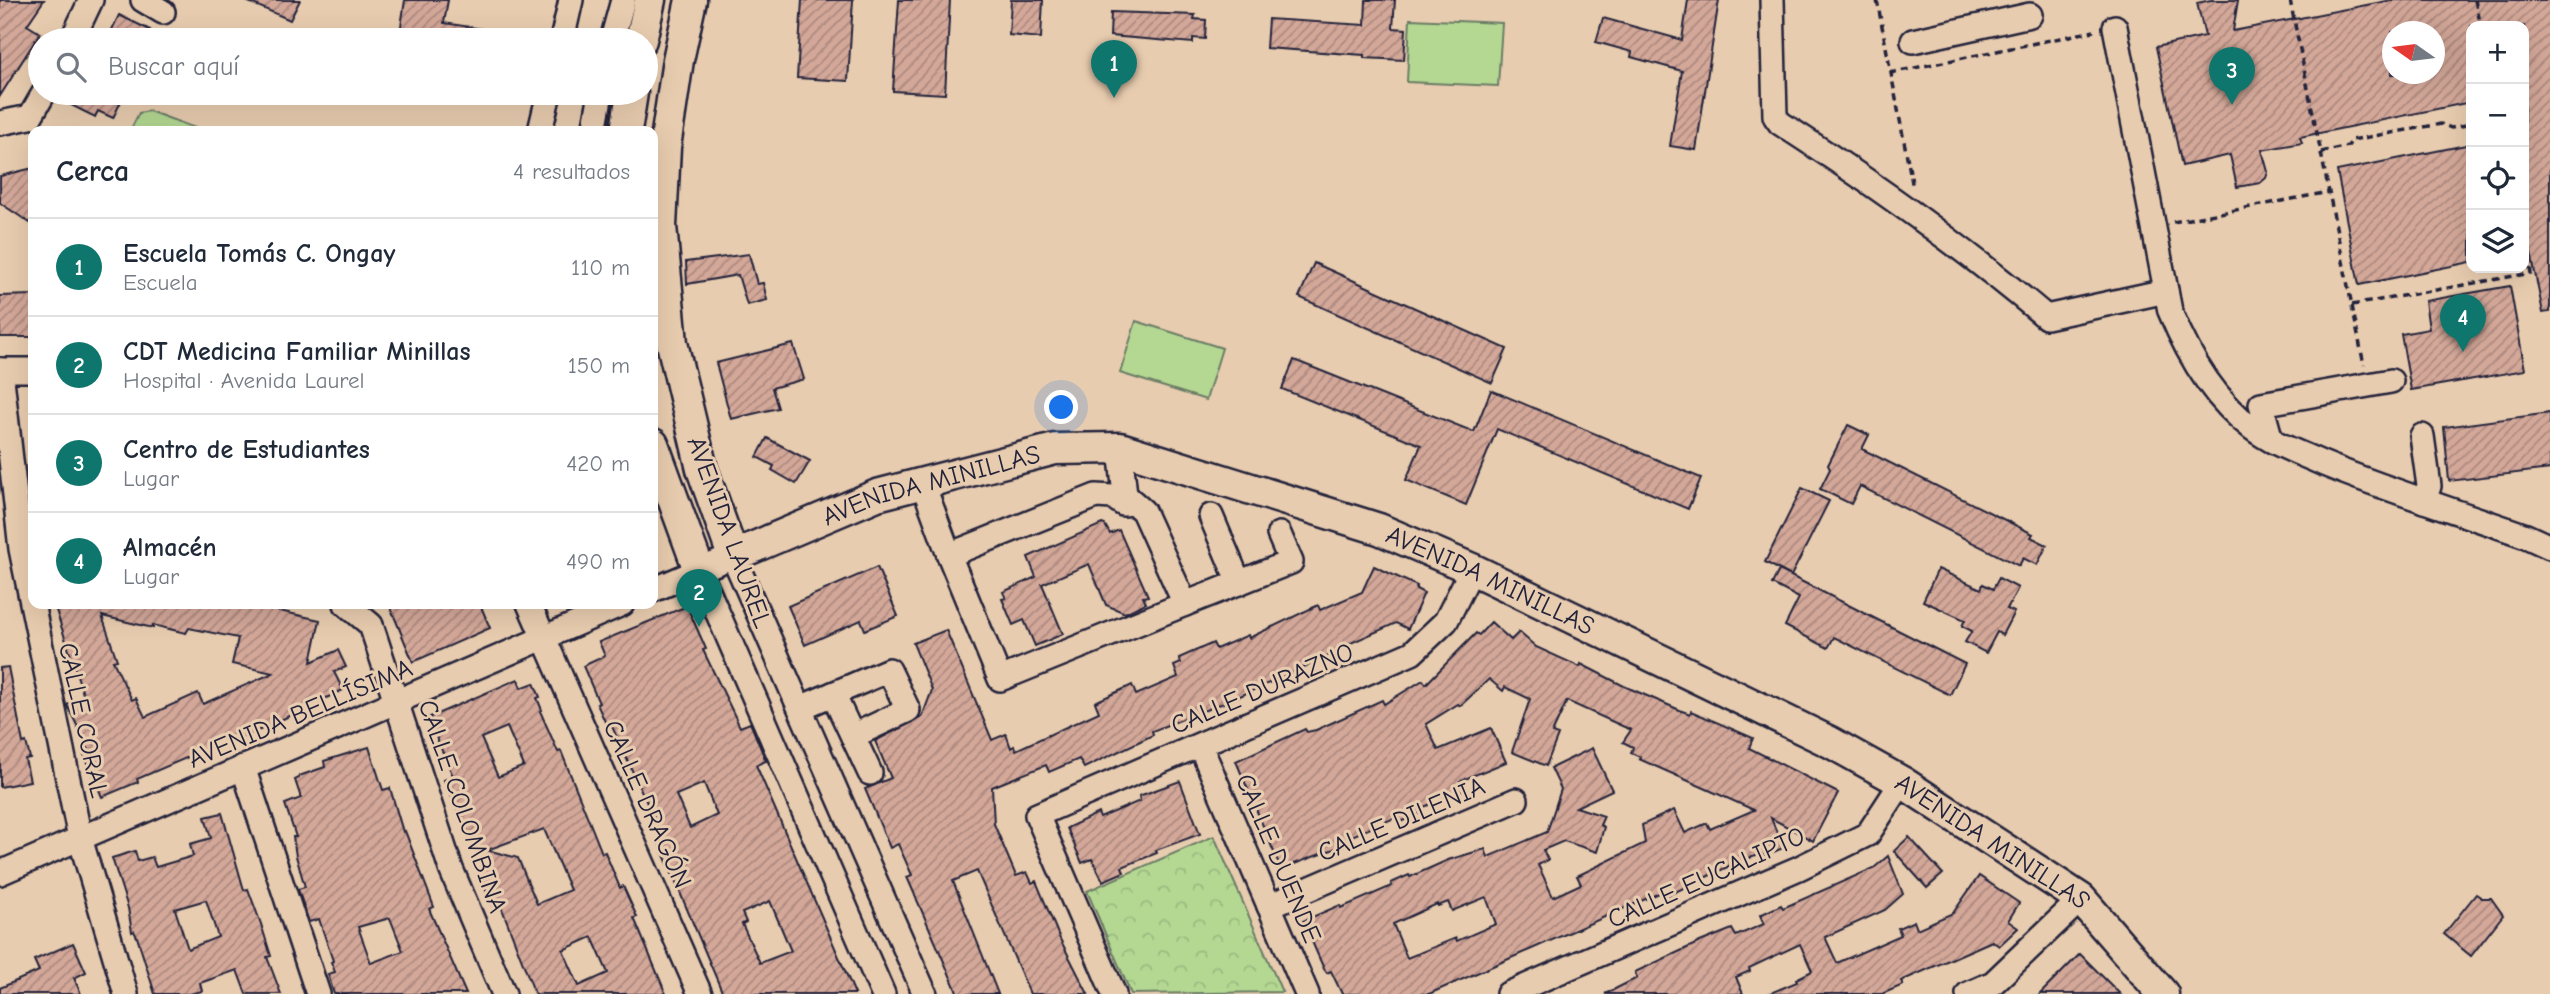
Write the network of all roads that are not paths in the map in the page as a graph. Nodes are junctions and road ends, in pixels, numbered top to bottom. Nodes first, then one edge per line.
1 (91, 0) edge
2 (571, 0) edge
3 (623, 0) edge
4 (650, 0) edge
5 (691, 0) edge
6 (1772, 0) edge
7 (2030, 15) dead end
8 (2115, 27) road end
9 (78, 28) edge
10 (565, 28) edge
11 (615, 28) edge
12 (644, 28) edge
13 (1913, 41) dead end
14 (37, 105) edge
15 (546, 105) edge
16 (599, 105) edge
17 (630, 105) edge
18 (0, 123) edge
19 (541, 126) edge
20 (595, 126) edge
21 (627, 126) edge
22 (659, 147) edge
23 (2166, 291) junction
24 (0, 370) edge
25 (28, 370) edge
26 (2391, 381) dead end
27 (2421, 436) dead end
28 (2271, 440) junction
29 (1120, 448) junction
30 (658, 458) edge
31 (923, 484) junction
32 (2424, 501) junction
33 (1133, 503) junction
34 (1211, 516) dead end
35 (1279, 534) dead end
36 (2550, 547) edge
37 (27, 549) edge
38 (949, 555) junction
39 (733, 556) junction
40 (1472, 569) junction
41 (699, 570) junction
42 (1239, 583) junction
43 (658, 588) edge
44 (1185, 604) junction
45 (38, 609) edge
46 (352, 609) edge
47 (531, 609) edge
48 (610, 609) edge
49 (544, 637) junction
50 (833, 694) junction
51 (397, 701) junction
52 (800, 708) junction
53 (853, 736) junction
54 (1200, 745) junction
55 (243, 767) junction
56 (870, 773) dead end
57 (1902, 782) junction
58 (1516, 800) dead end
59 (80, 838) junction
60 (0, 873) edge
61 (2081, 899) junction
62 (1269, 906) junction
63 (126, 994) edge
64 (318, 994) edge
65 (504, 994) edge
66 (700, 994) edge
67 (883, 994) edge
68 (925, 994) edge
69 (1114, 994) edge
70 (1307, 994) edge
71 (1508, 994) edge
72 (1968, 994) edge
73 (2164, 994) edge

1 - 9 street
2 - 10 street
3 - 11 street
4 - 12 main road
5 - 22 main road, AVENIDA LAUREL
6 - 23 street
7 - 13 street
8 - 23 street
14 - 18 street
15 - 19 street
16 - 20 street
17 - 21 main road
22 - 39 main road, AVENIDA LAUREL
23 - 28 street
24 - 25 street
24 - 37 street, CALLE CORAL
26 - 28 street
27 - 32 street
28 - 32 street
29 - 31 main road, AVENIDA MINILLAS
29 - 33 street
29 - 40 main road, AVENIDA MINILLAS
30 - 41 main road, AVENIDA LAUREL
31 - 38 street
31 - 39 main road, AVENIDA MINILLAS
32 - 36 street
33 - 38 street
33 - 44 street
34 - 42 street
35 - 42 street
38 - 44 street
39 - 41 street
39 - 52 street, AVENIDA LAUREL
40 - 54 street, CALLE DURAZNO
40 - 57 main road, AVENIDA MINILLAS
41 - 43 street
41 - 67 street, AVENIDA LAUREL
42 - 44 street
45 - 59 street, CALLE CORAL
46 - 51 street, CALLE COLOMBINA
47 - 49 street, CALLE DRAGÓN
48 - 49 street, AVENIDA BELLÍSIMA
49 - 51 street, AVENIDA BELLÍSIMA
49 - 66 street, CALLE DRAGÓN
50 - 52 street
50 - 53 street
50 - 53 street
51 - 55 street, AVENIDA BELLÍSIMA
51 - 65 street, CALLE COLOMBINA
52 - 68 street, AVENIDA LAUREL
53 - 56 street
54 - 62 street, CALLE DUENDE
54 - 69 street, CALLE DURAZNO
55 - 59 street, AVENIDA BELLÍSIMA
55 - 64 street
57 - 61 main road, AVENIDA MINILLAS
57 - 71 street, CALLE EUCALIPTO
58 - 62 street, CALLE DILENIA
59 - 60 street, AVENIDA BELLÍSIMA
59 - 63 street, CALLE CORAL
61 - 72 street
61 - 73 main road, AVENIDA MINILLAS
62 - 70 street, CALLE DUENDE

